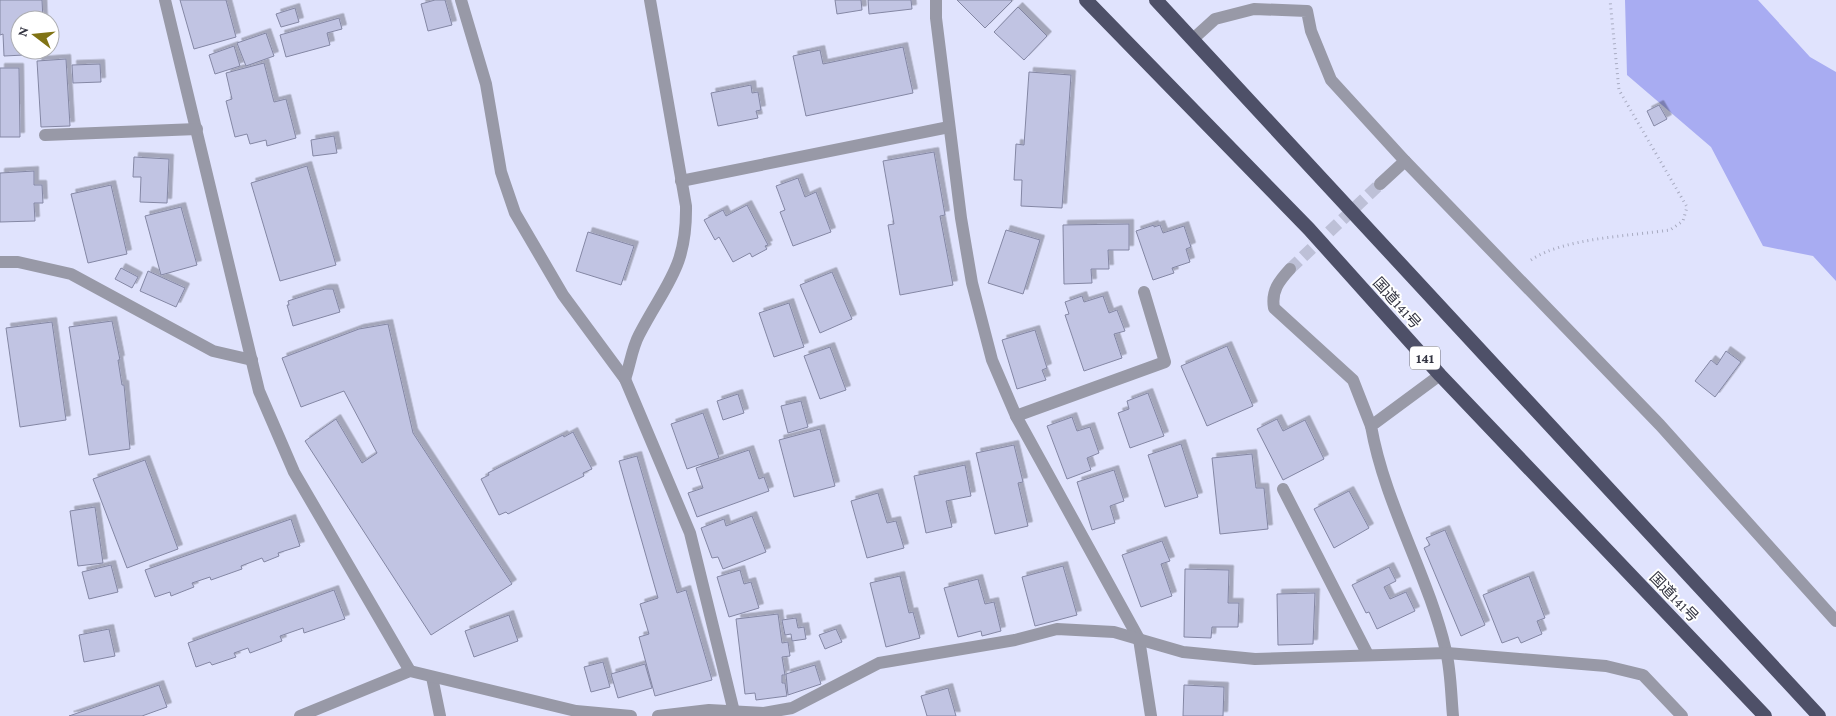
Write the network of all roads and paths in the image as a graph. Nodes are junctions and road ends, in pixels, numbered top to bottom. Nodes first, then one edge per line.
1 (164, 0) edge
2 (460, 0) edge
3 (650, 0) edge
4 (936, 0) edge
5 (1086, 0) edge
6 (1156, 0) edge
7 (1610, 0) edge
8 (1308, 6) edge
9 (1193, 39) junction
10 (950, 127) junction
11 (196, 129) junction
12 (45, 135) dead end
13 (1406, 161) junction
14 (681, 181) junction
15 (1380, 184) tunnel mouth
16 (0, 262) edge
17 (1290, 269) tunnel mouth
18 (1514, 272) junction
19 (1144, 292) dead end
20 (252, 360) junction
21 (1440, 375) junction
22 (625, 379) junction
23 (1016, 416) junction
24 (1371, 426) junction
25 (1283, 489) dead end
26 (1836, 621) edge
27 (1139, 638) junction
28 (1447, 653) junction
29 (1368, 655) junction
30 (410, 671) junction
31 (432, 677) junction
32 (734, 713) edge
33 (300, 716) edge
34 (440, 716) edge
35 (632, 716) edge
36 (658, 716) edge
37 (1151, 716) edge
38 (1453, 716) edge
39 (1682, 716) edge
40 (1765, 716) edge
41 (1819, 716) edge

1 - 11 street
2 - 22 street
3 - 14 street
4 - 10 street
5 - 21 highway, 国道141号 / 141
6 - 9 highway, 国道141号
7 - 18 path
8 - 9 street
8 - 13 street
9 - 41 highway, 国道141号
10 - 14 street
10 - 23 street
11 - 12 street
11 - 20 street
13 - 15 street
13 - 18 street
14 - 22 street
16 - 20 street
17 - 24 street
18 - 26 street
19 - 23 street
20 - 30 street
21 - 24 street
21 - 40 highway, 国道141号 / 141
22 - 32 street
23 - 27 street
24 - 28 street
25 - 29 street
27 - 29 street
27 - 32 street
27 - 37 street
28 - 29 street
28 - 38 street
28 - 39 street
30 - 31 street
30 - 33 street
31 - 34 street
31 - 35 street
32 - 36 street

